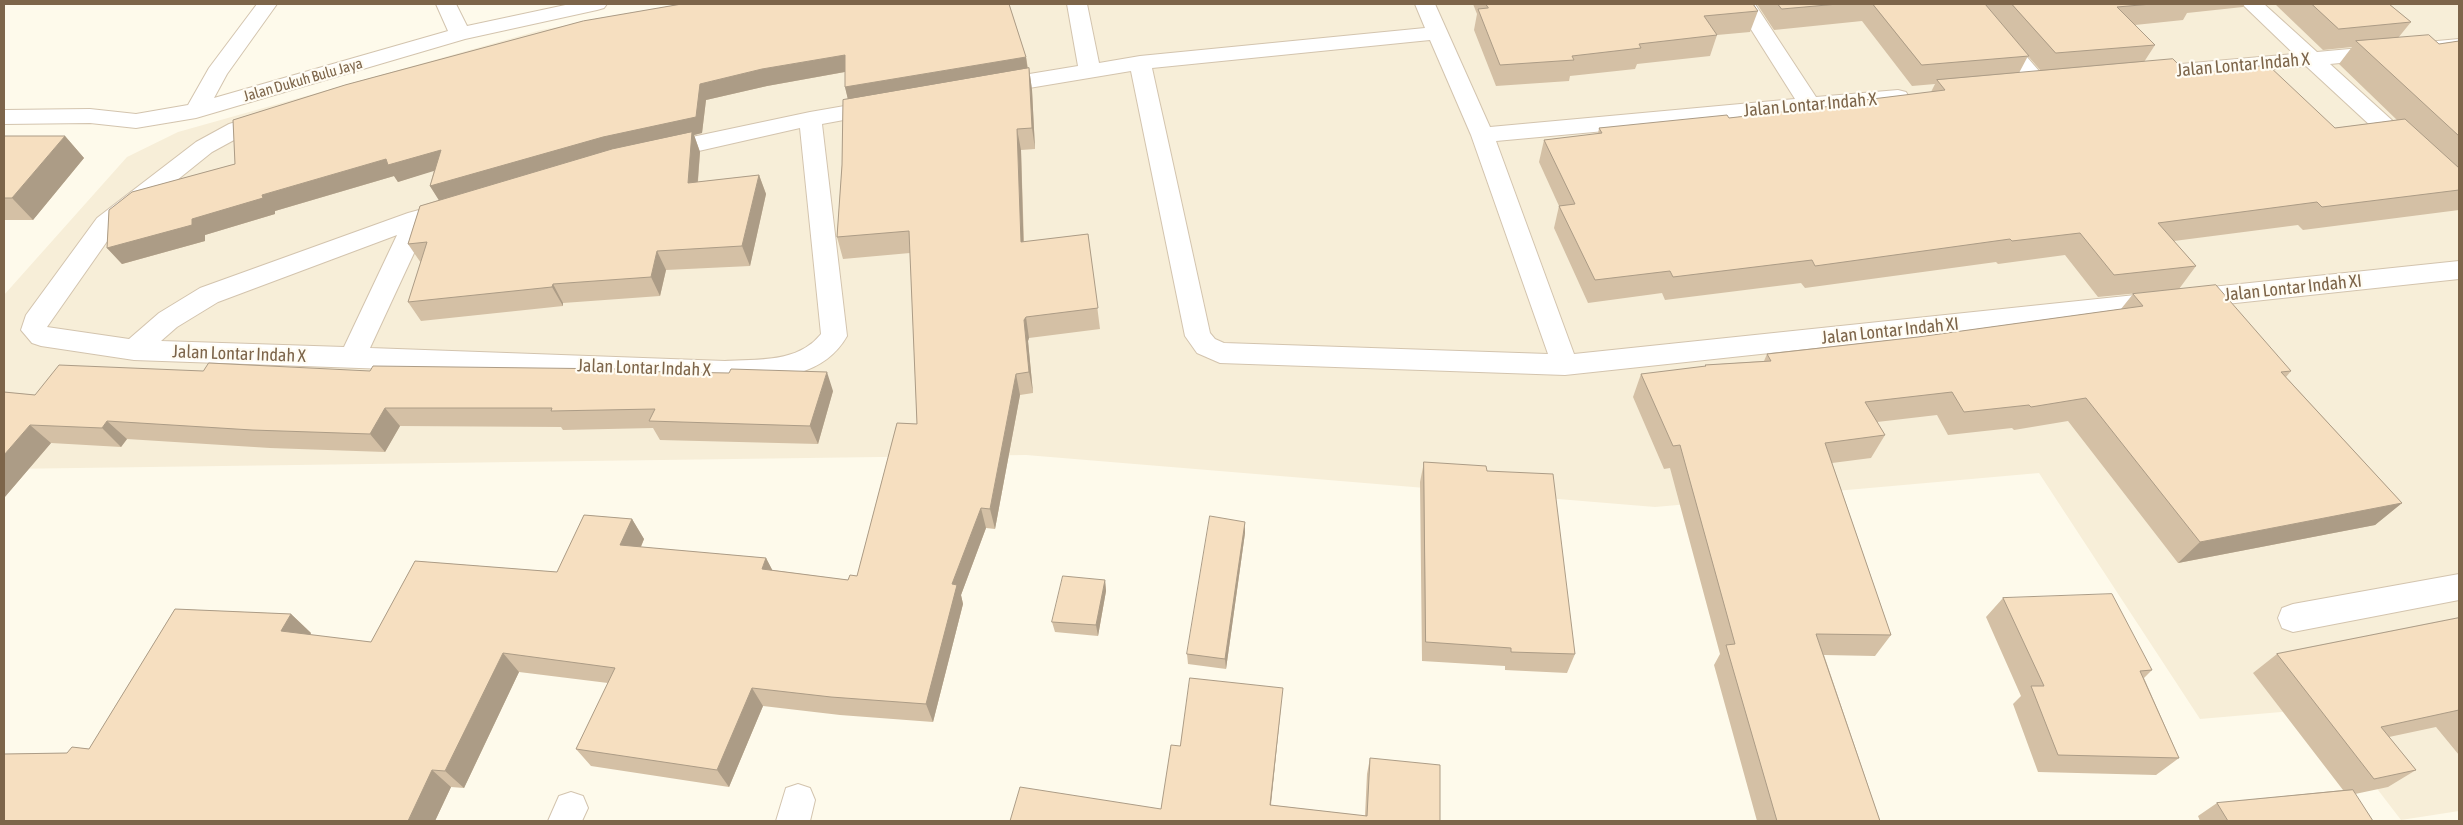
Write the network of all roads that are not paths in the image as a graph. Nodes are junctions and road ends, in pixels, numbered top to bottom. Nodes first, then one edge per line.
1 (267, 4) edge
2 (446, 4) edge
3 (597, 4) edge
4 (1077, 4) edge
5 (1425, 4) edge
6 (1745, 4) edge
7 (1970, 4) edge
8 (2252, 4) edge
9 (1438, 33) junction
10 (460, 34) junction
11 (2459, 45) edge
12 (2312, 59) junction
13 (1140, 63) junction
14 (1090, 70) junction
15 (2126, 76) edge
16 (2008, 87) edge
17 (974, 91) edge
18 (1919, 95) edge
19 (897, 104) edge
20 (1810, 105) junction
21 (196, 111) junction
22 (283, 114) edge
23 (4, 117) edge
24 (810, 120) junction
25 (1482, 135) junction
26 (638, 156) edge
27 (2459, 194) edge
28 (472, 203) edge
29 (417, 219) junction
30 (2459, 270) edge
31 (134, 350) junction
32 (352, 358) junction
33 (1565, 365) junction
34 (2459, 587) edge
35 (2293, 618) dead end

1 - 21 street
2 - 10 street
3 - 10 street, Jalan Dukuh Bulu Jaya
4 - 14 street
5 - 9 street
6 - 20 street
7 - 16 street
8 - 12 street
9 - 13 street
9 - 25 street
10 - 21 street, Jalan Dukuh Bulu Jaya
11 - 12 street, Jalan Lontar Indah X
12 - 15 street, Jalan Lontar Indah X
12 - 27 street
13 - 14 street
13 - 33 street, Jalan Lontar Indah XI
14 - 17 street
18 - 20 street, Jalan Lontar Indah X
19 - 24 street
20 - 25 street, Jalan Lontar Indah X
21 - 23 street, Jalan Dukuh Bulu Jaya
22 - 31 street
24 - 26 street
24 - 32 street, Jalan Lontar Indah X
25 - 33 street
28 - 29 street, Jalan Lontar Indah X
29 - 31 street, Jalan Lontar Indah X
29 - 32 street
30 - 33 street, Jalan Lontar Indah XI
31 - 32 street, Jalan Lontar Indah X
34 - 35 street

